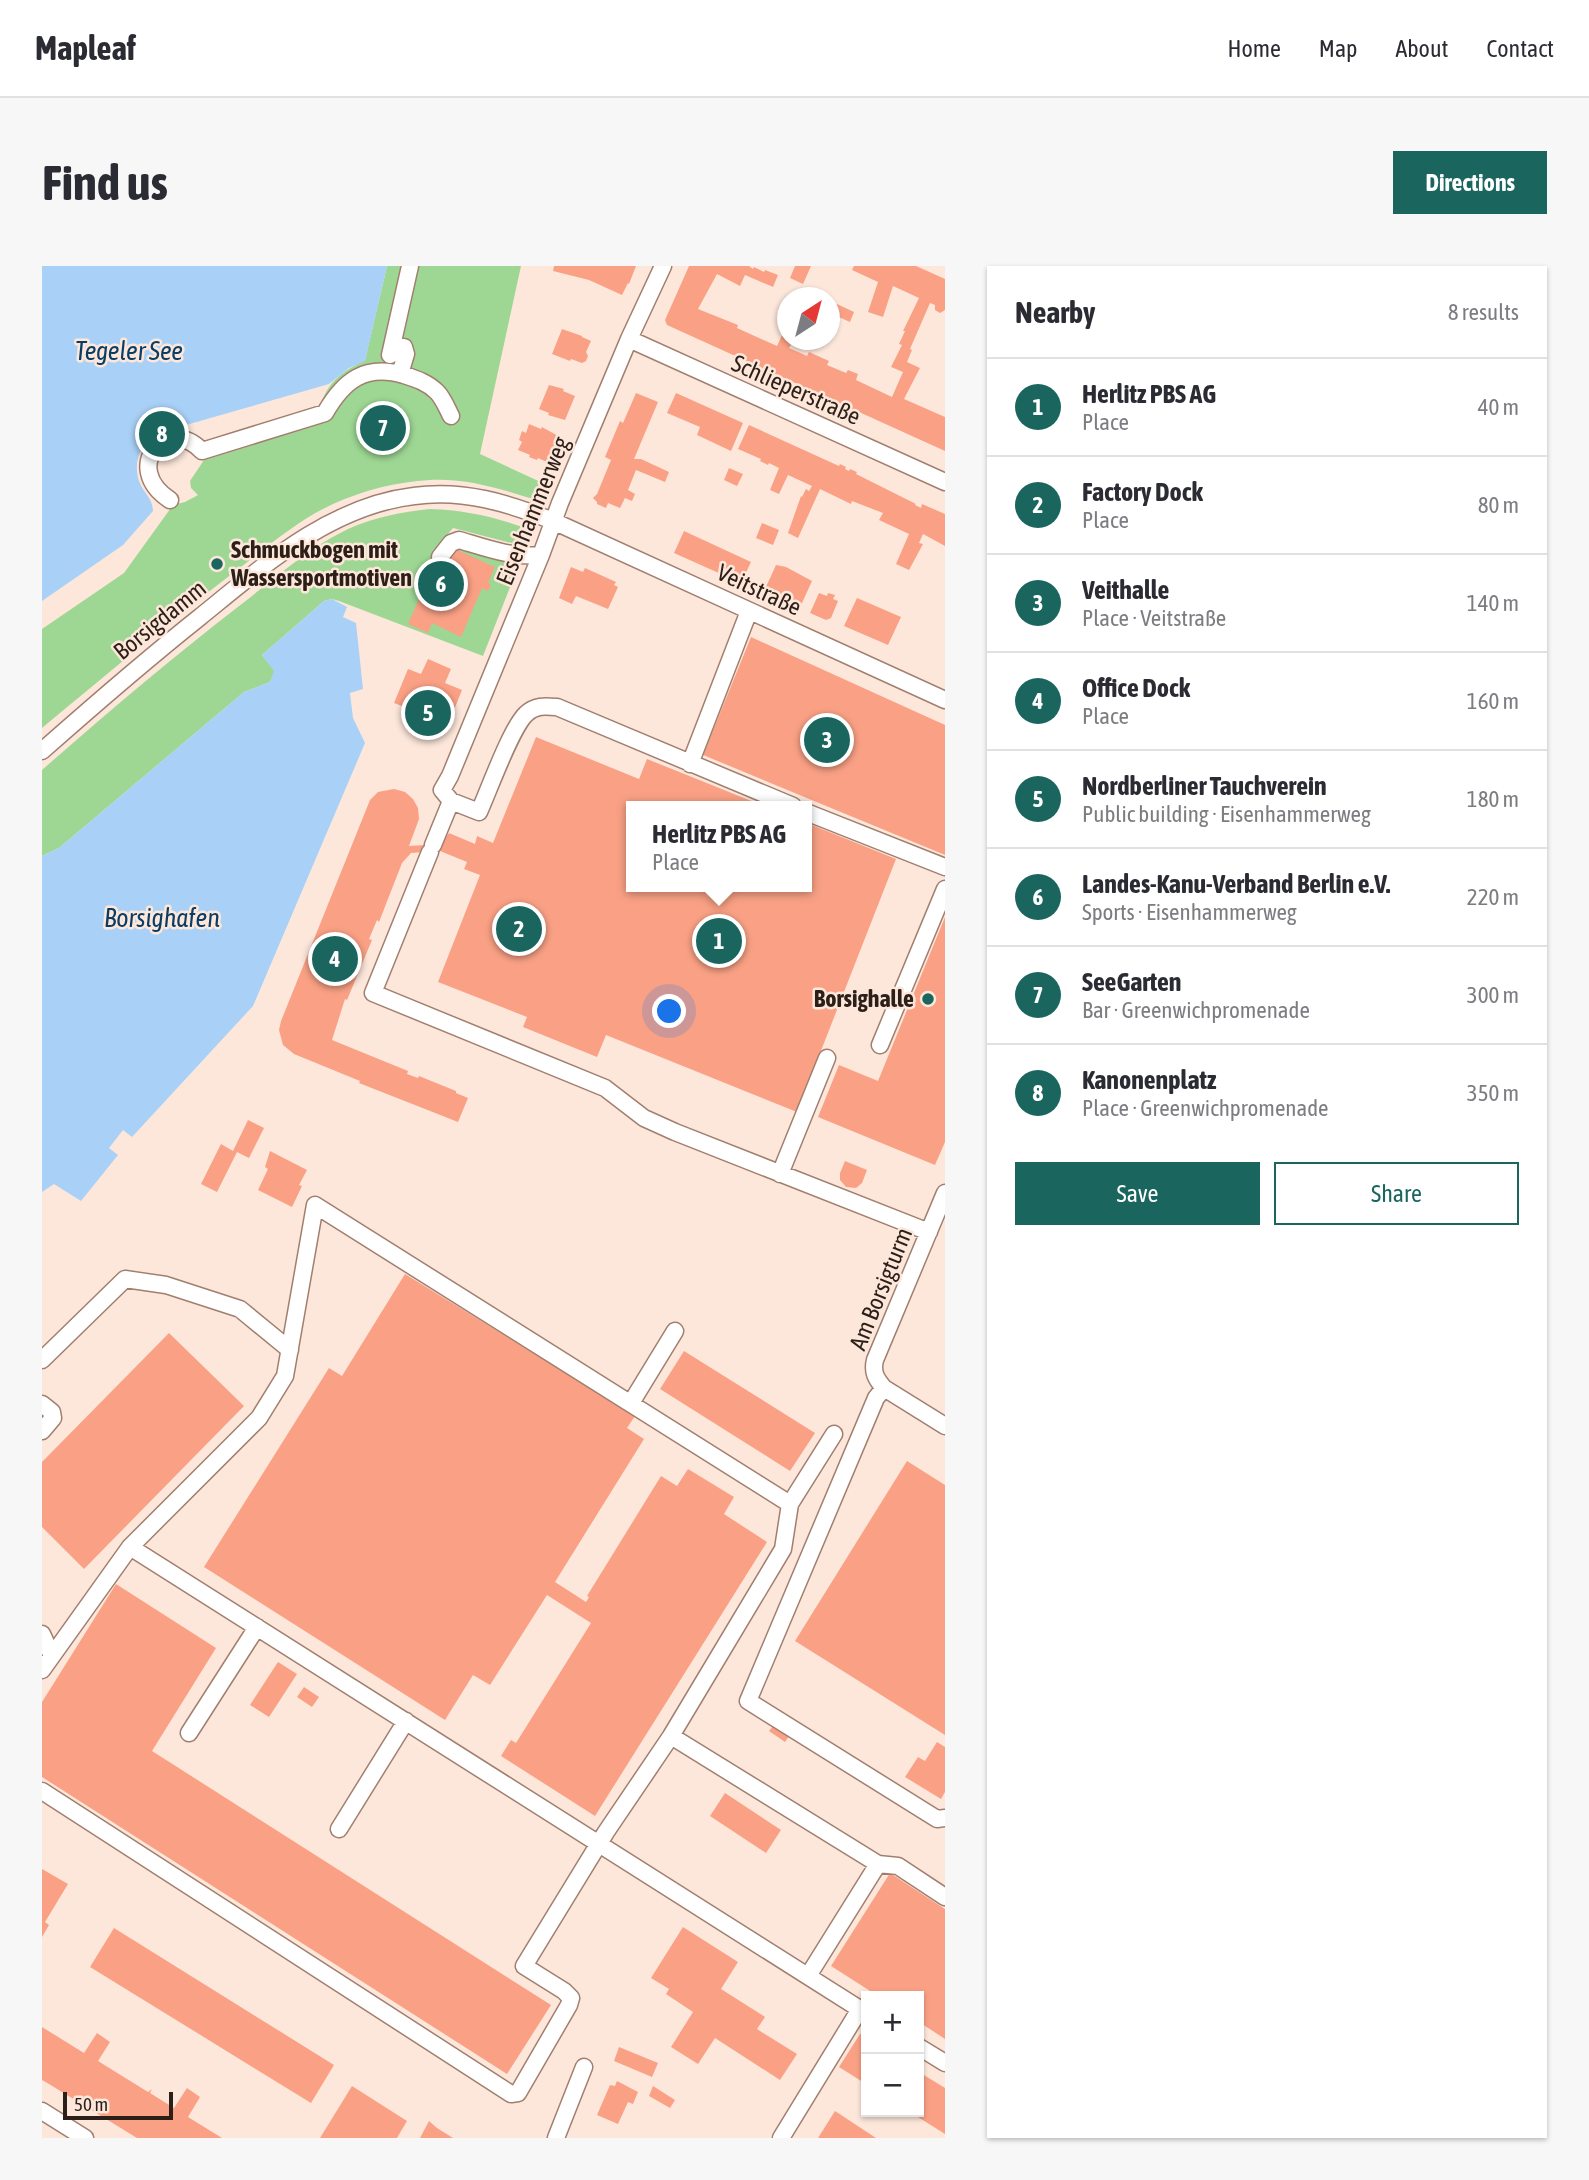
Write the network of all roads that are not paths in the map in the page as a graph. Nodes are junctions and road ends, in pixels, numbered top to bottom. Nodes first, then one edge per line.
1 (410, 266) edge
2 (663, 266) edge
3 (629, 339) junction
4 (392, 362) junction
5 (452, 416) dead end
6 (945, 482) edge
7 (170, 500) dead end
8 (553, 521) junction
9 (541, 555) junction
10 (440, 557) dead end
11 (749, 611) junction
12 (945, 700) edge
13 (42, 751) edge
14 (690, 764) junction
15 (451, 801) junction
16 (781, 801) edge
17 (812, 813) edge
18 (945, 867) edge
19 (945, 889) edge
20 (880, 1045) dead end
21 (827, 1058) dead end
22 (780, 1174) junction
23 (945, 1193) edge
24 (936, 1224) edge
25 (675, 1331) dead end
26 (290, 1350) junction
27 (42, 1360) edge
28 (884, 1388) junction
29 (631, 1403) junction
30 (42, 1404) edge
31 (945, 1426) edge
32 (42, 1431) edge
33 (834, 1434) dead end
34 (790, 1504) junction
35 (130, 1547) junction
36 (257, 1627) junction
37 (42, 1634) edge
38 (52, 1656) junction
39 (42, 1670) edge
40 (406, 1721) junction
41 (189, 1733) dead end
42 (671, 1735) junction
43 (42, 1791) edge
44 (945, 1818) edge
45 (339, 1829) dead end
46 (599, 1844) junction
47 (878, 1864) junction
48 (945, 1897) edge
49 (808, 1976) junction
50 (861, 2010) edge
51 (861, 2014) edge
52 (924, 2050) edge
53 (945, 2063) edge
54 (584, 2067) dead end
55 (42, 2111) edge
56 (560, 2137) edge
57 (85, 2138) edge
58 (781, 2138) edge

1 - 4 street
2 - 3 street, Eisenhammerweg
3 - 6 street, Schlieperstraße
3 - 8 street, Eisenhammerweg
4 - 5 street
4 - 7 street
8 - 9 street, Eisenhammerweg
8 - 11 street, Veitstraße
8 - 13 street, Borsigdamm
9 - 10 street
9 - 15 street, Eisenhammerweg
11 - 12 street, Veitstraße
11 - 14 street
14 - 15 street
14 - 16 street
15 - 22 street
17 - 18 street
19 - 20 street
21 - 22 street
22 - 24 street
23 - 24 street, Am Borsigturm
24 - 28 street, Am Borsigturm
25 - 29 street
26 - 27 street
26 - 29 street
26 - 35 street
28 - 31 street, Am Borsigturm
28 - 44 street
29 - 34 street
30 - 32 street
33 - 34 street
34 - 42 street
35 - 36 street
35 - 38 street
36 - 40 street
36 - 41 street
37 - 38 street
38 - 39 street
40 - 45 street
40 - 46 street
42 - 46 street
42 - 47 street
43 - 46 street
46 - 49 street
47 - 48 street
47 - 49 street
49 - 50 street
51 - 58 street
52 - 53 street
54 - 56 street
55 - 57 street

